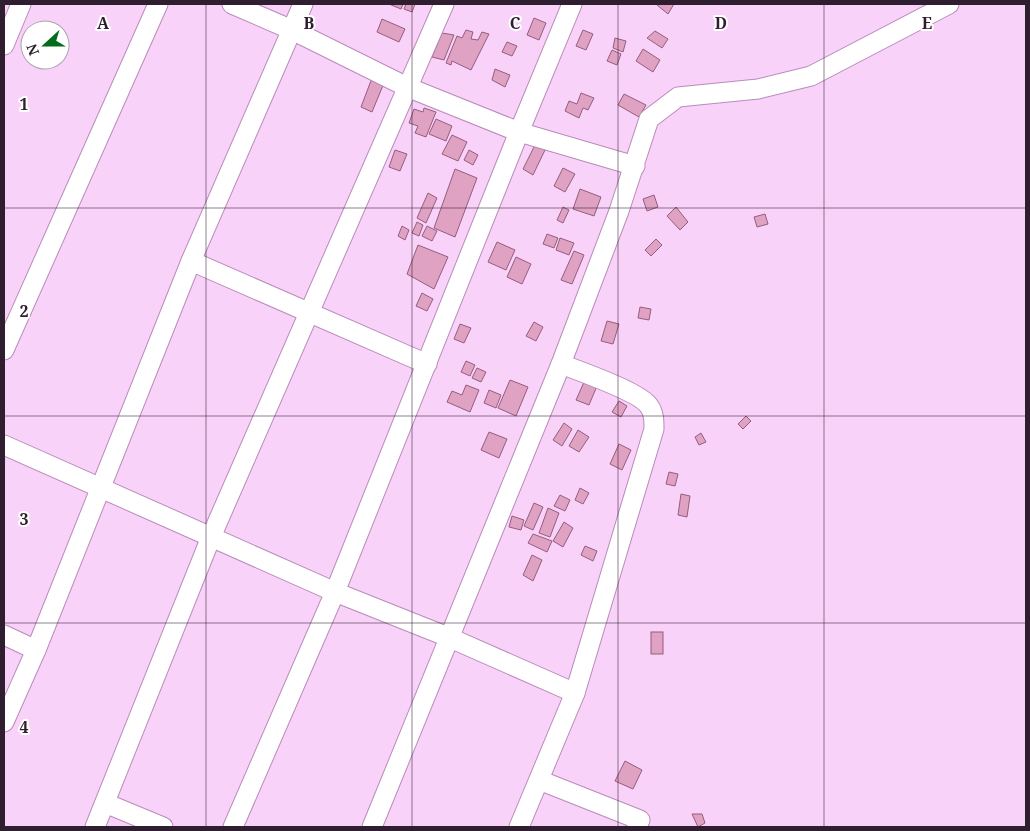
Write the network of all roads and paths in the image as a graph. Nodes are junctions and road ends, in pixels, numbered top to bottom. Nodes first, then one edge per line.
1 (21, 4) edge
2 (158, 4) edge
3 (232, 4) edge
4 (303, 4) edge
5 (444, 4) edge
6 (572, 4) edge
7 (949, 4) edge
8 (292, 30) junction
9 (4, 45) edge
10 (407, 87) junction
11 (519, 132) junction
12 (635, 166) junction
13 (191, 261) junction
14 (309, 312) junction
15 (4, 350) edge
16 (427, 364) junction
17 (561, 364) junction
18 (4, 445) edge
19 (101, 487) junction
20 (211, 537) junction
21 (335, 592) junction
22 (4, 635) edge
23 (448, 637) junction
24 (36, 650) junction
25 (575, 693) junction
26 (4, 722) edge
27 (539, 780) junction
28 (105, 803) junction
29 (642, 825) edge
30 (94, 827) edge
31 (163, 827) edge
32 (233, 827) edge
33 (372, 827) edge
34 (519, 827) edge

1 - 9 street
2 - 15 street
3 - 8 street
4 - 8 street
5 - 10 street
6 - 11 street
7 - 12 street
8 - 10 street
8 - 13 street
10 - 11 street
10 - 14 street
11 - 12 street
11 - 16 street
12 - 17 street
13 - 14 street
13 - 19 street
14 - 16 street
14 - 20 street
16 - 21 street
17 - 23 street
17 - 25 street
18 - 19 street
19 - 20 street
19 - 24 street
20 - 21 street
20 - 28 street
21 - 23 street
21 - 32 street
22 - 24 street
23 - 25 street
23 - 33 street
24 - 26 street
25 - 27 street
27 - 29 street
27 - 34 street
28 - 30 street
28 - 31 street

